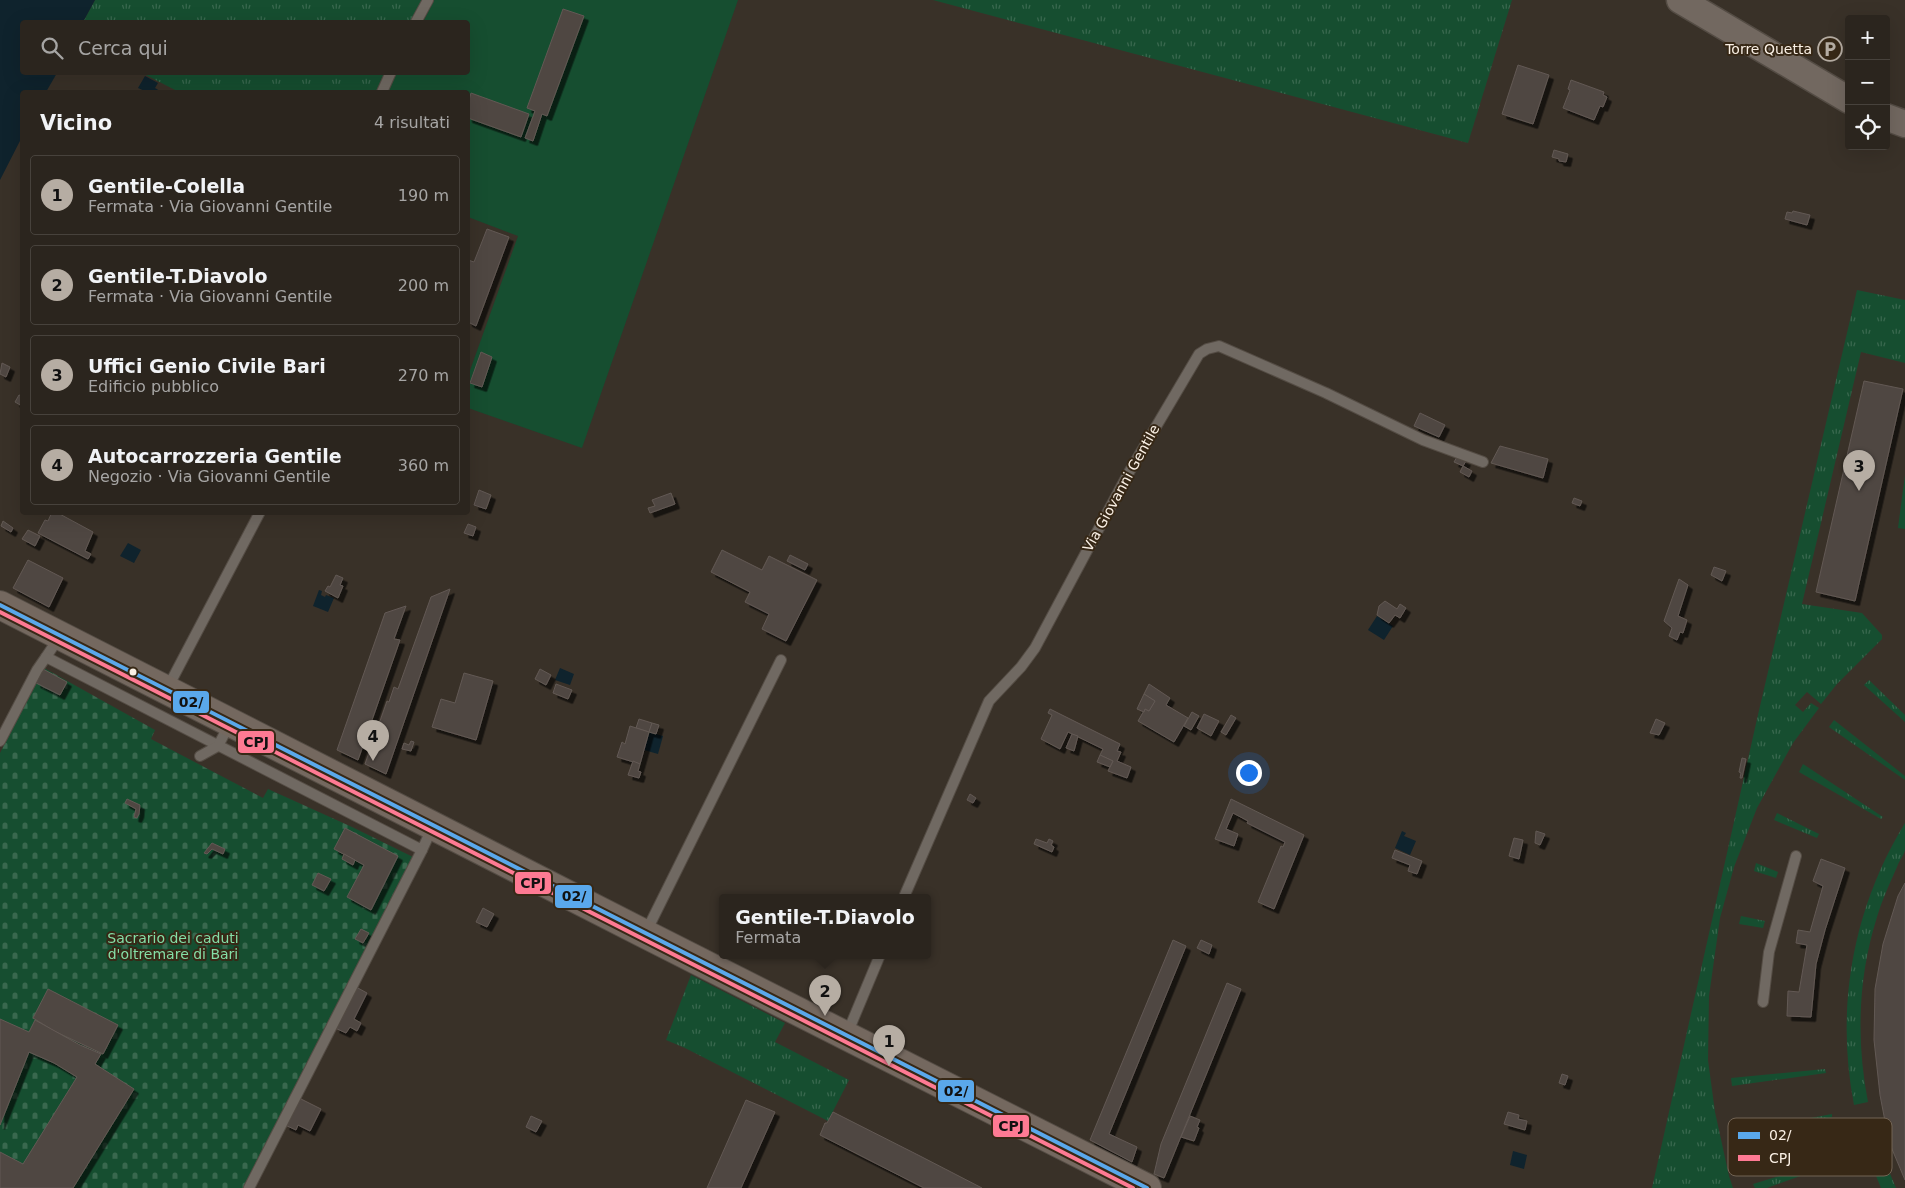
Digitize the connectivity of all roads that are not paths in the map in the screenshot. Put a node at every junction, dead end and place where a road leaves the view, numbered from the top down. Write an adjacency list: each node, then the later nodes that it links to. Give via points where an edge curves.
1 (428, 0): 3 (lane)
2 (1680, 0): 6 (main road)
3 (417, 20)
4 (390, 75): 5 (lane)
5 (383, 90)
6 (1845, 98)
7 (1890, 118): 8 (main road)
8 (1905, 124)
9 (1483, 462): 23 (lane, Via Giovanni Gentile, via 1423,440 1220,346 1199,354 1128,474 1035,648 989,702)
10 (258, 515): 15 (lane)
11 (0, 604): 12 (main road)
12 (53, 646): 14 (main road); 17 (lane)
13 (781, 660): 24 (lane)
14 (131, 686): 15 (main road); 16 (lane)
15 (167, 690): 16 (main road)
16 (224, 734): 18 (lane); 19 (main road)
17 (0, 742)
18 (200, 756)
19 (315, 780): 20 (main road); 21 (lane)
20 (434, 826): 21 (lane); 24 (main road)
21 (422, 850): 28 (lane)
22 (1796, 856): 26 (lane, via 1769,952)
23 (905, 894)
24 (645, 934): 27 (main road)
25 (878, 959): 27 (lane)
26 (1762, 1002)
27 (846, 1035): 29 (main road)
28 (249, 1188)
29 (1146, 1188)

